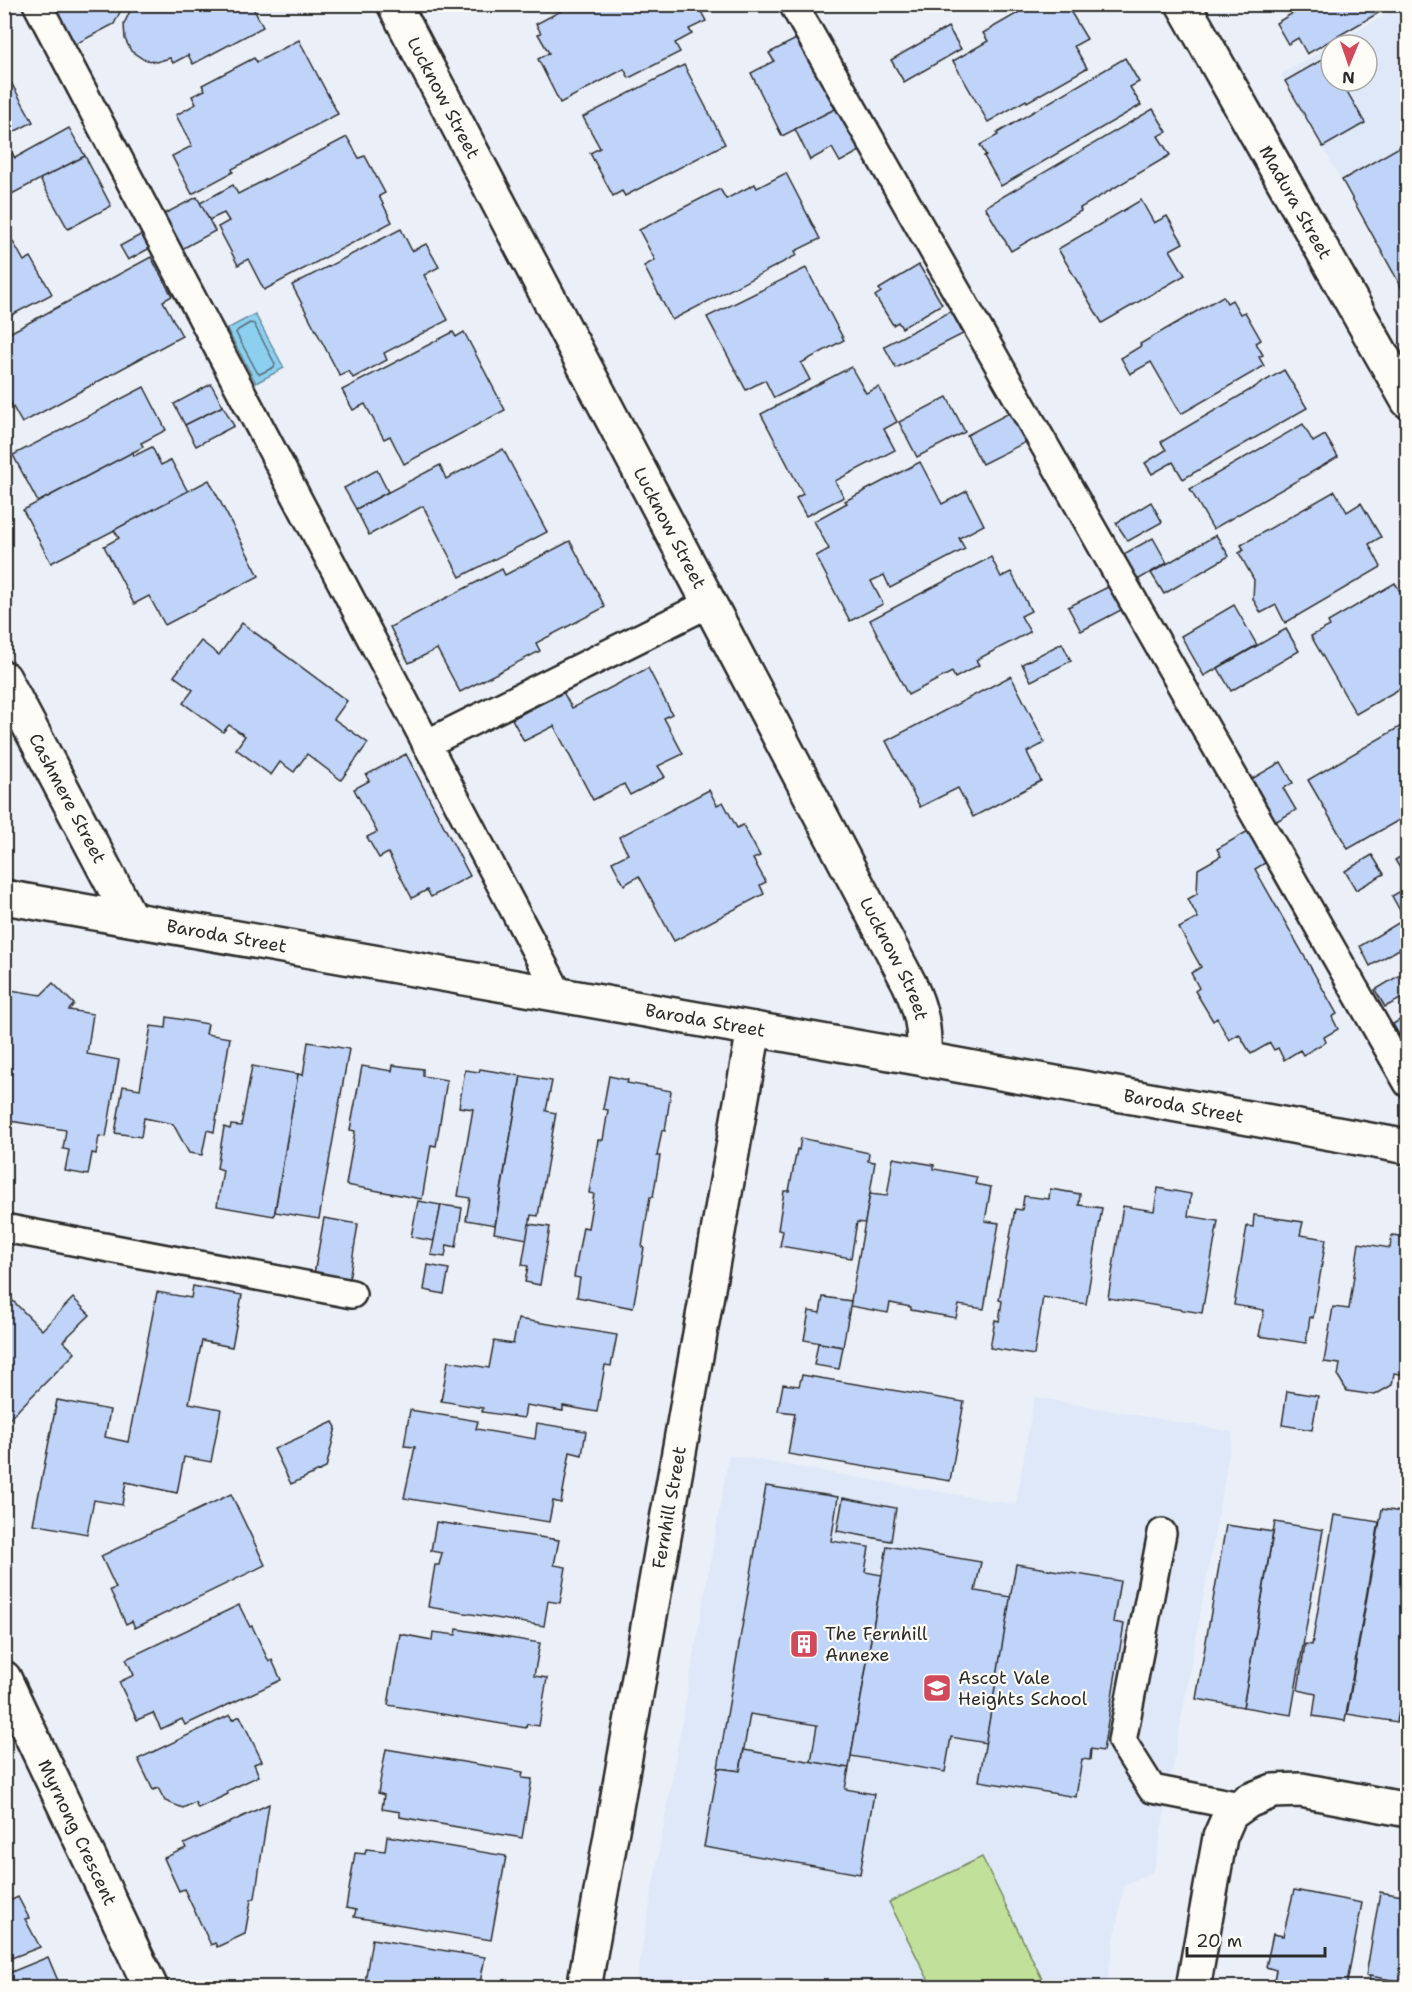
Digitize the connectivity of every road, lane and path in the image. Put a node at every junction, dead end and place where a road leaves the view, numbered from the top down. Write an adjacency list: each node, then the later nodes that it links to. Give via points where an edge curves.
1 (37, 4): 8 (lane)
2 (394, 4): 6 (street, Lucknow Street)
3 (793, 4): 14 (lane)
4 (1183, 4): 5 (street, Madura Street)
5 (1407, 401)
6 (710, 603): 8 (lane); 13 (street, Lucknow Street, via 918,1003 925,1027)
7 (4, 678): 10 (street, Cashmere Street)
8 (426, 744): 11 (lane)
9 (4, 897): 10 (street, Baroda Street)
10 (131, 919): 11 (street, Baroda Street)
11 (559, 995): 12 (street, Baroda Street)
12 (754, 1029): 13 (street, Baroda Street); 23 (street, Fernhill Street)
13 (924, 1059): 15 (street, Baroda Street)
14 (1407, 1083)
15 (1407, 1147)
16 (4, 1228): 17 (lane)
17 (352, 1294)
18 (1162, 1533): 20 (lane, via 1122,1741 1152,1789)
19 (4, 1678): 22 (street, Myrnong Crescent)
20 (1244, 1803): 21 (street, via 1273,1791 1301,1790); 24 (street, via 1230,1814 1220,1837)
21 (1407, 1810)
22 (151, 1988)
23 (584, 1988)
24 (1193, 1988)

